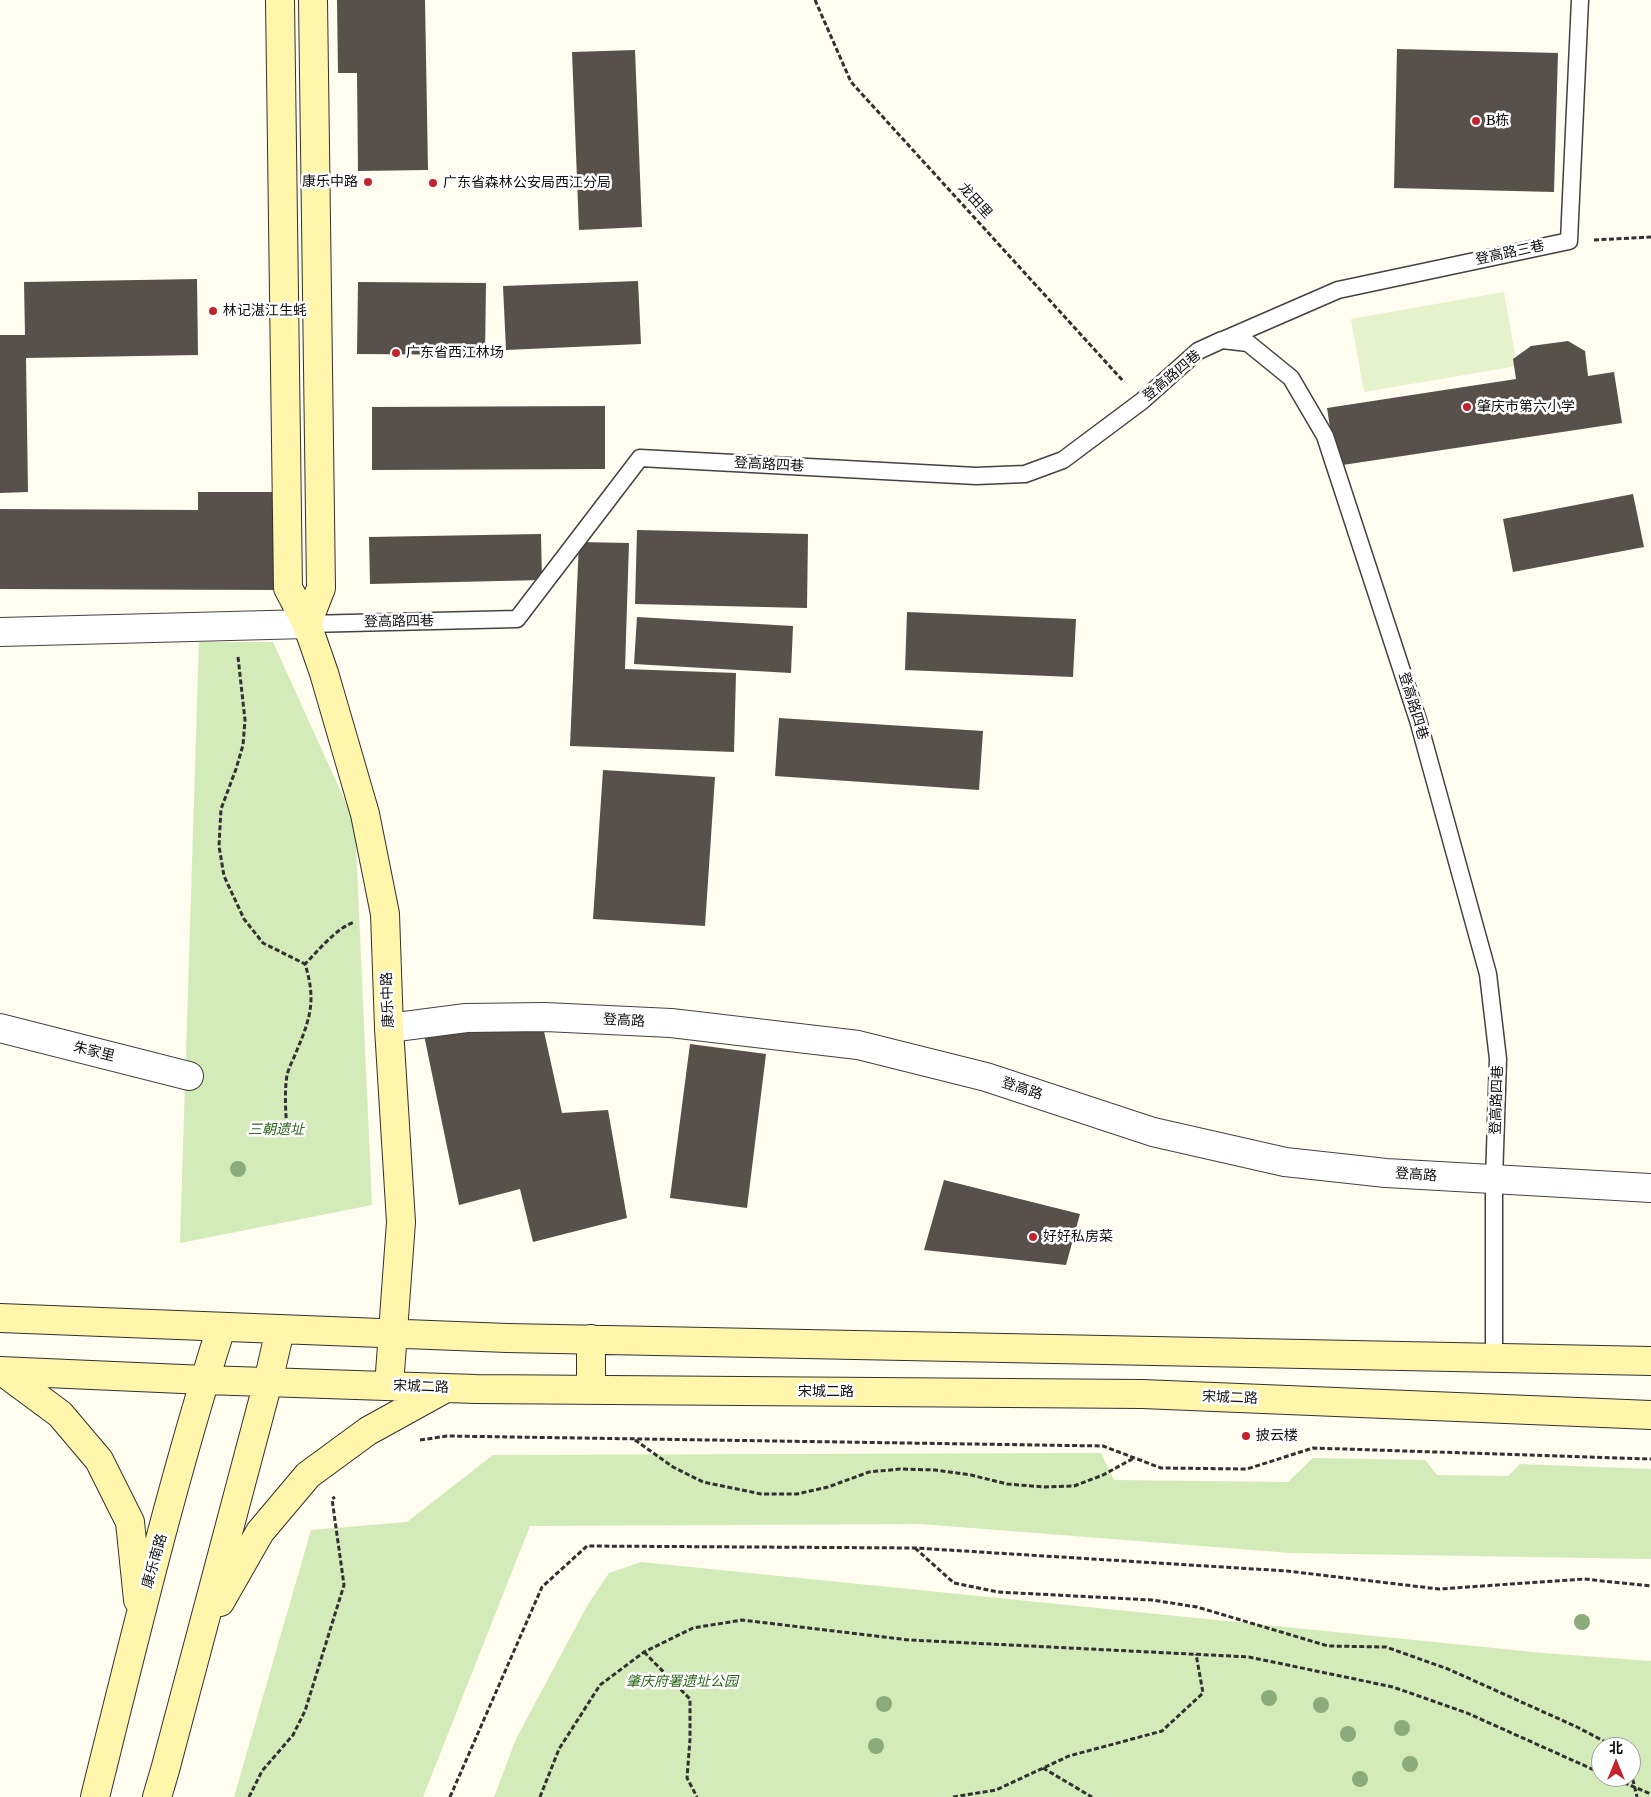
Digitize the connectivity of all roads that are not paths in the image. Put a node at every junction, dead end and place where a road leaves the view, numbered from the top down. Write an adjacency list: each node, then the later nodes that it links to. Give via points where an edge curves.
1 (280, 0): 5 (main road, 康乐中路, via 288,588)
2 (312, 0): 5 (main road, via 321,588)
3 (1580, 0): 4 (lane, 登高路三巷, via 1569,241 1338,290)
4 (1222, 340): 5 (lane, 登高路四巷, via 1198,351 1142,401 1063,460 1025,474 976,476 640,458 517,619); 10 (lane, 登高路四巷, via 1248,343 1291,378 1325,436 1418,720 1488,974 1498,1058)
5 (306, 624): 6 (street); 8 (main road, 康乐中路, via 324,673 365,814 385,914)
6 (0, 632)
7 (0, 1028): 9 (street, 朱家里)
8 (389, 1028): 10 (street, 登高路, via 466,1018 545,1017 671,1023 858,1045 986,1077 1153,1132 1285,1162); 15 (main road, 康乐中路, via 401,1222)
9 (189, 1076)
10 (1494, 1180): 11 (street, 登高路); 17 (lane, 登高路四巷)
11 (1651, 1188)
12 (0, 1318): 13 (main road)
13 (221, 1328): 14 (main road); 20 (main road, 康乐南路)
14 (280, 1330): 15 (main road); 21 (main road)
15 (393, 1334): 16 (main road); 22 (main road, 康乐中路)
16 (591, 1339): 17 (main road); 24 (main road)
17 (1494, 1357): 18 (main road)
18 (1651, 1361)
19 (1, 1371): 20 (main road, 宋城二路); 26 (main road, via 60,1414 99,1460 130,1522)
20 (204, 1380): 21 (main road, 宋城二路); 26 (main road, 康乐南路)
21 (268, 1382): 22 (main road, 宋城二路); 27 (main road)
22 (389, 1386): 23 (main road, 宋城二路)
23 (446, 1388): 24 (main road, 宋城二路); 27 (main road, via 368,1432 308,1475 260,1532)
24 (591, 1390): 25 (main road, 宋城二路, via 1142,1394)
25 (1651, 1415)
26 (140, 1615): 28 (main road, 康乐南路)
27 (202, 1631): 29 (main road)
28 (95, 1797)
29 (157, 1797)

